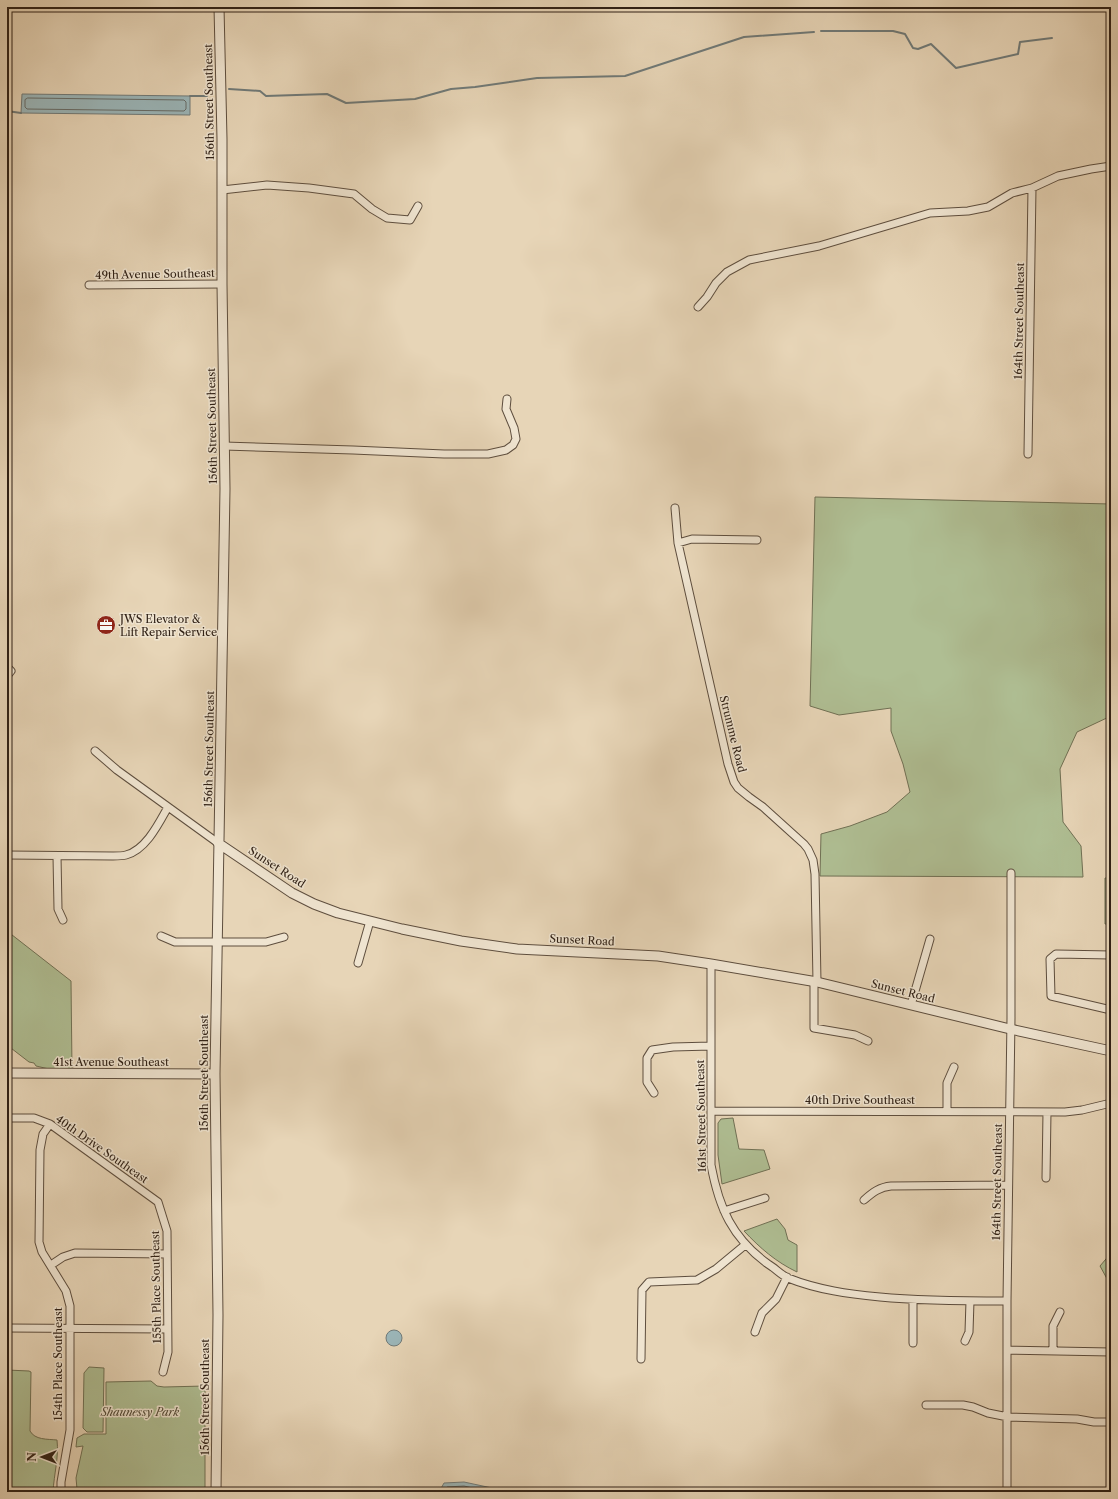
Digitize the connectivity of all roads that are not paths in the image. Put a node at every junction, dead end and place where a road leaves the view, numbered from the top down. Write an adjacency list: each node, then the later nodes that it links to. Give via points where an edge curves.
1 (219, 7): 4 (street, 156th Street Southeast)
2 (1111, 166): 3 (street, via 1058,176)
3 (1032, 188): 8 (street, via 1012,193 988,207 930,213 828,243 749,260 727,272); 11 (street, 164th Street Southeast)
4 (222, 190): 5 (street, via 267,185 354,194 387,218 404,220 410,220); 6 (street, 156th Street Southeast)
5 (418, 206)
6 (222, 284): 7 (street, 49th Avenue Southeast); 10 (street, 156th Street Southeast)
7 (89, 285)
8 (698, 308)
9 (507, 399): 10 (street, via 506,409 516,439 506,450 488,454)
10 (224, 446): 17 (street, 156th Street Southeast, via 223,658)
11 (1028, 454)
12 (675, 508): 14 (street, Strumme Road)
13 (757, 540): 14 (street, via 692,539)
14 (678, 543): 30 (street, Strumme Road, via 724,749 734,782 804,844 812,860 816,896)
15 (95, 751): 16 (street, Sunset Road)
16 (168, 807): 17 (street, Sunset Road); 19 (street, via 155,830 142,845 127,855)
17 (218, 843): 22 (street, Sunset Road, via 297,896 338,913); 26 (street, 156th Street Southeast)
18 (7, 855): 19 (street)
19 (57, 856): 21 (street, via 58,909)
20 (1011, 873): 33 (street, 164th Street Southeast)
21 (64, 920)
22 (370, 921): 28 (street); 29 (street, Sunset Road, via 460,941 517,949 658,956)
23 (161, 936): 26 (street, via 175,942)
24 (284, 937): 26 (street, via 266,942)
25 (930, 939): 31 (street)
26 (218, 942): 39 (street, 156th Street Southeast)
27 (1111, 955): 32 (street, via 1056,954 1050,959 1050,996)
28 (358, 963)
29 (711, 964): 30 (street, Sunset Road); 35 (street, 161st Street Southeast)
30 (815, 982): 31 (street, Sunset Road); 34 (street, Strumme Road, via 814,1028 855,1034)
31 (911, 1005): 33 (street, Sunset Road)
32 (1111, 1010)
33 (1010, 1030): 36 (street, Sunset Road); 44 (street, 164th Street Southeast)
34 (868, 1041)
35 (711, 1046): 40 (street, via 652,1050 647,1058 647,1082); 42 (street, 161st Street Southeast)
36 (1111, 1051)
37 (954, 1066): 43 (street, via 948,1083)
38 (7, 1072): 39 (street, 41st Avenue Southeast)
39 (215, 1074): 77 (street, 156th Street Southeast, via 218,1308)
40 (654, 1093)
41 (1111, 1103): 45 (street, via 1082,1110)
42 (711, 1111): 43 (street, 40th Drive Southeast); 53 (street, 161st Street Southeast, via 711,1165 715,1188)
43 (947, 1111): 44 (street, 40th Drive Southeast)
44 (1009, 1111): 45 (street); 49 (street, 164th Street Southeast)
45 (1047, 1112): 48 (street)
46 (7, 1118): 47 (street, 40th Drive Southeast, via 34,1118)
47 (50, 1124): 52 (street, 40th Drive Southeast); 56 (street, 154th Place Southeast, via 43,1134 40,1150 39,1219 42,1252)
48 (1046, 1178)
49 (1008, 1185): 51 (street, via 891,1186 883,1187); 60 (street, 164th Street Southeast)
50 (764, 1198): 53 (street)
51 (864, 1200)
52 (158, 1202): 55 (street, 155th Place Southeast, via 167,1231)
53 (724, 1211): 54 (street, 161st Street Southeast)
54 (745, 1244): 57 (street, 161st Street Southeast); 71 (street, via 716,1269 697,1280 649,1282 642,1290)
55 (167, 1254): 56 (street, via 75,1253); 64 (street, 155th Place Southeast)
56 (51, 1265): 63 (street, 154th Place Southeast, via 66,1291)
57 (787, 1278): 58 (street, 161st Street Southeast, via 841,1294); 65 (street, via 776,1299 762,1313)
58 (913, 1300): 59 (street, 161st Street Southeast); 67 (street)
59 (970, 1301): 60 (street, 161st Street Southeast); 66 (street, via 969,1332)
60 (1007, 1302): 68 (street, 164th Street Southeast)
61 (1060, 1312): 69 (street, via 1053,1326)
62 (7, 1328): 63 (street)
63 (71, 1328): 64 (street); 76 (street, 154th Place Southeast, via 70,1430)
64 (167, 1330): 72 (street, 155th Place Southeast, via 168,1352)
65 (755, 1332)
66 (965, 1341)
67 (913, 1343)
68 (1008, 1350): 69 (street); 74 (street, 164th Street Southeast)
69 (1053, 1350): 70 (street)
70 (1111, 1352)
71 (641, 1359)
72 (163, 1372)
73 (926, 1405): 74 (street, via 963,1405)
74 (1008, 1418): 75 (street); 78 (street, 164th Street Southeast)
75 (1111, 1422)
76 (61, 1492)
77 (216, 1492)
78 (1007, 1492)

